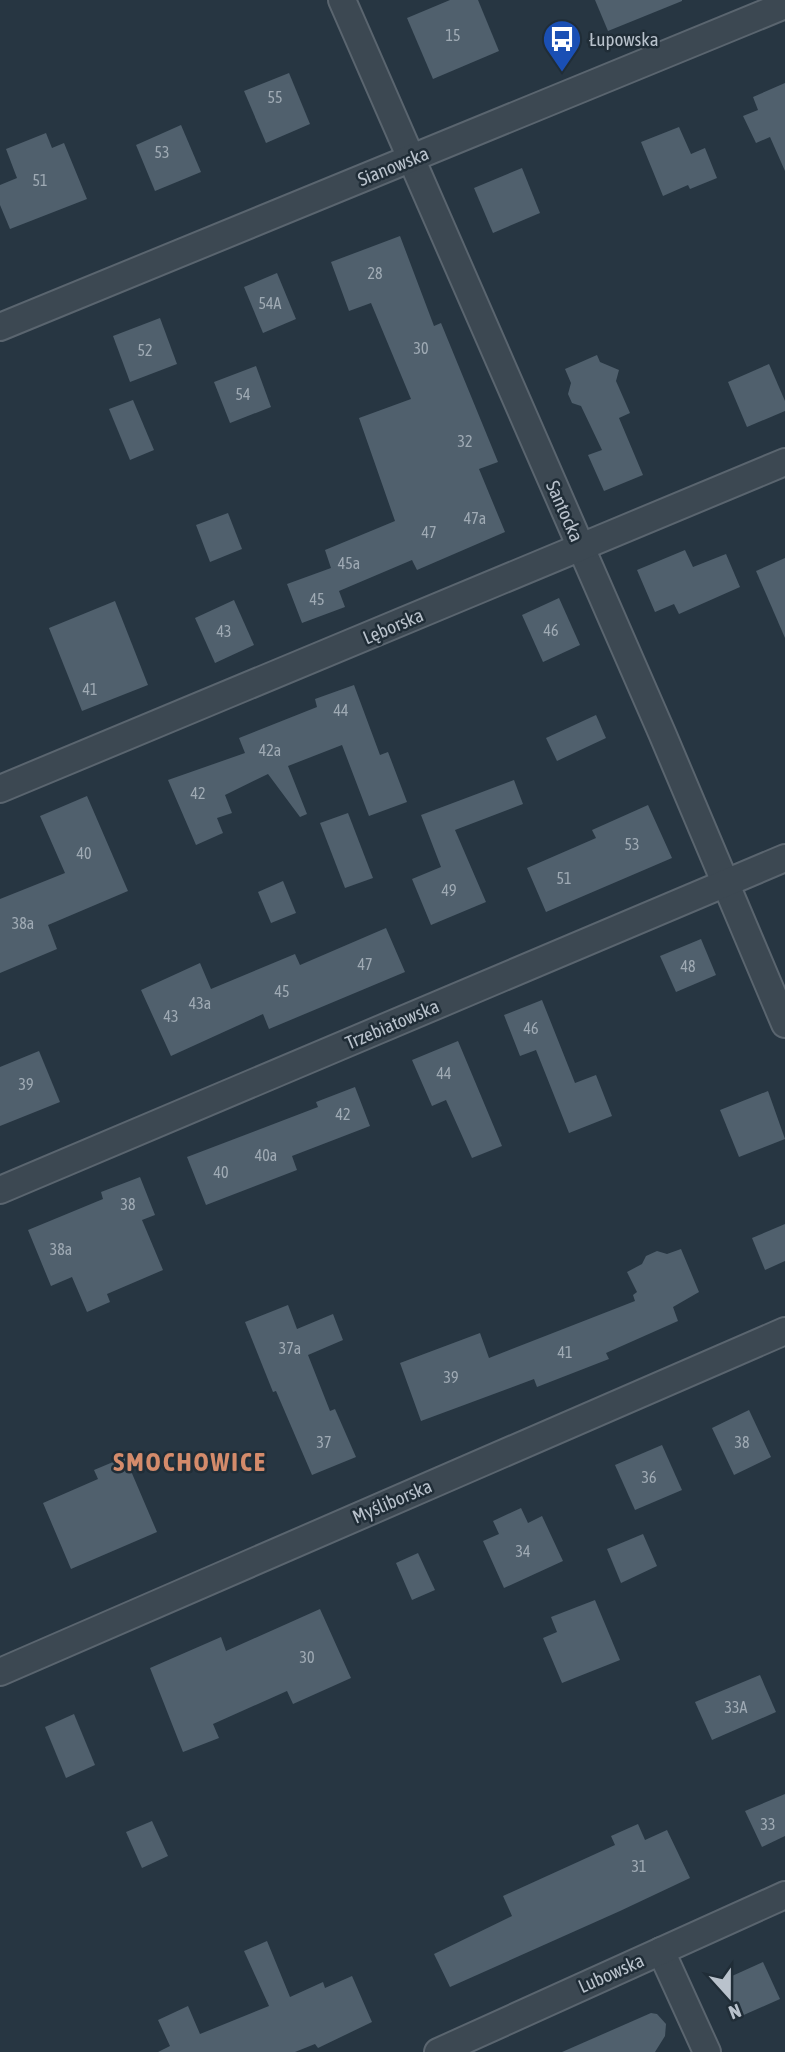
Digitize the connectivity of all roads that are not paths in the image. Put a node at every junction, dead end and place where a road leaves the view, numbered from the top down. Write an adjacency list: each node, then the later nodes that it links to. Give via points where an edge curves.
1 (342, 0): 3 (street, Santocka)
2 (785, 5): 3 (street, Sianowska)
3 (411, 159): 4 (street, Sianowska); 6 (street, Santocka)
4 (0, 327)
5 (785, 462): 6 (street, Lęborska)
6 (580, 547): 7 (street, Lęborska); 9 (street, Santocka)
7 (0, 789)
8 (785, 858): 9 (street, Trzebiatowska)
9 (726, 883): 10 (street, Santocka); 11 (street, Trzebiatowska)
10 (785, 1024)
11 (0, 1190)
12 (785, 1331): 13 (street, Myśliborska)
13 (0, 1672)
14 (785, 1895): 15 (street, Lubowska)
15 (661, 1951): 16 (street, Lubowska); 17 (street)
16 (438, 2052)
17 (706, 2052)

